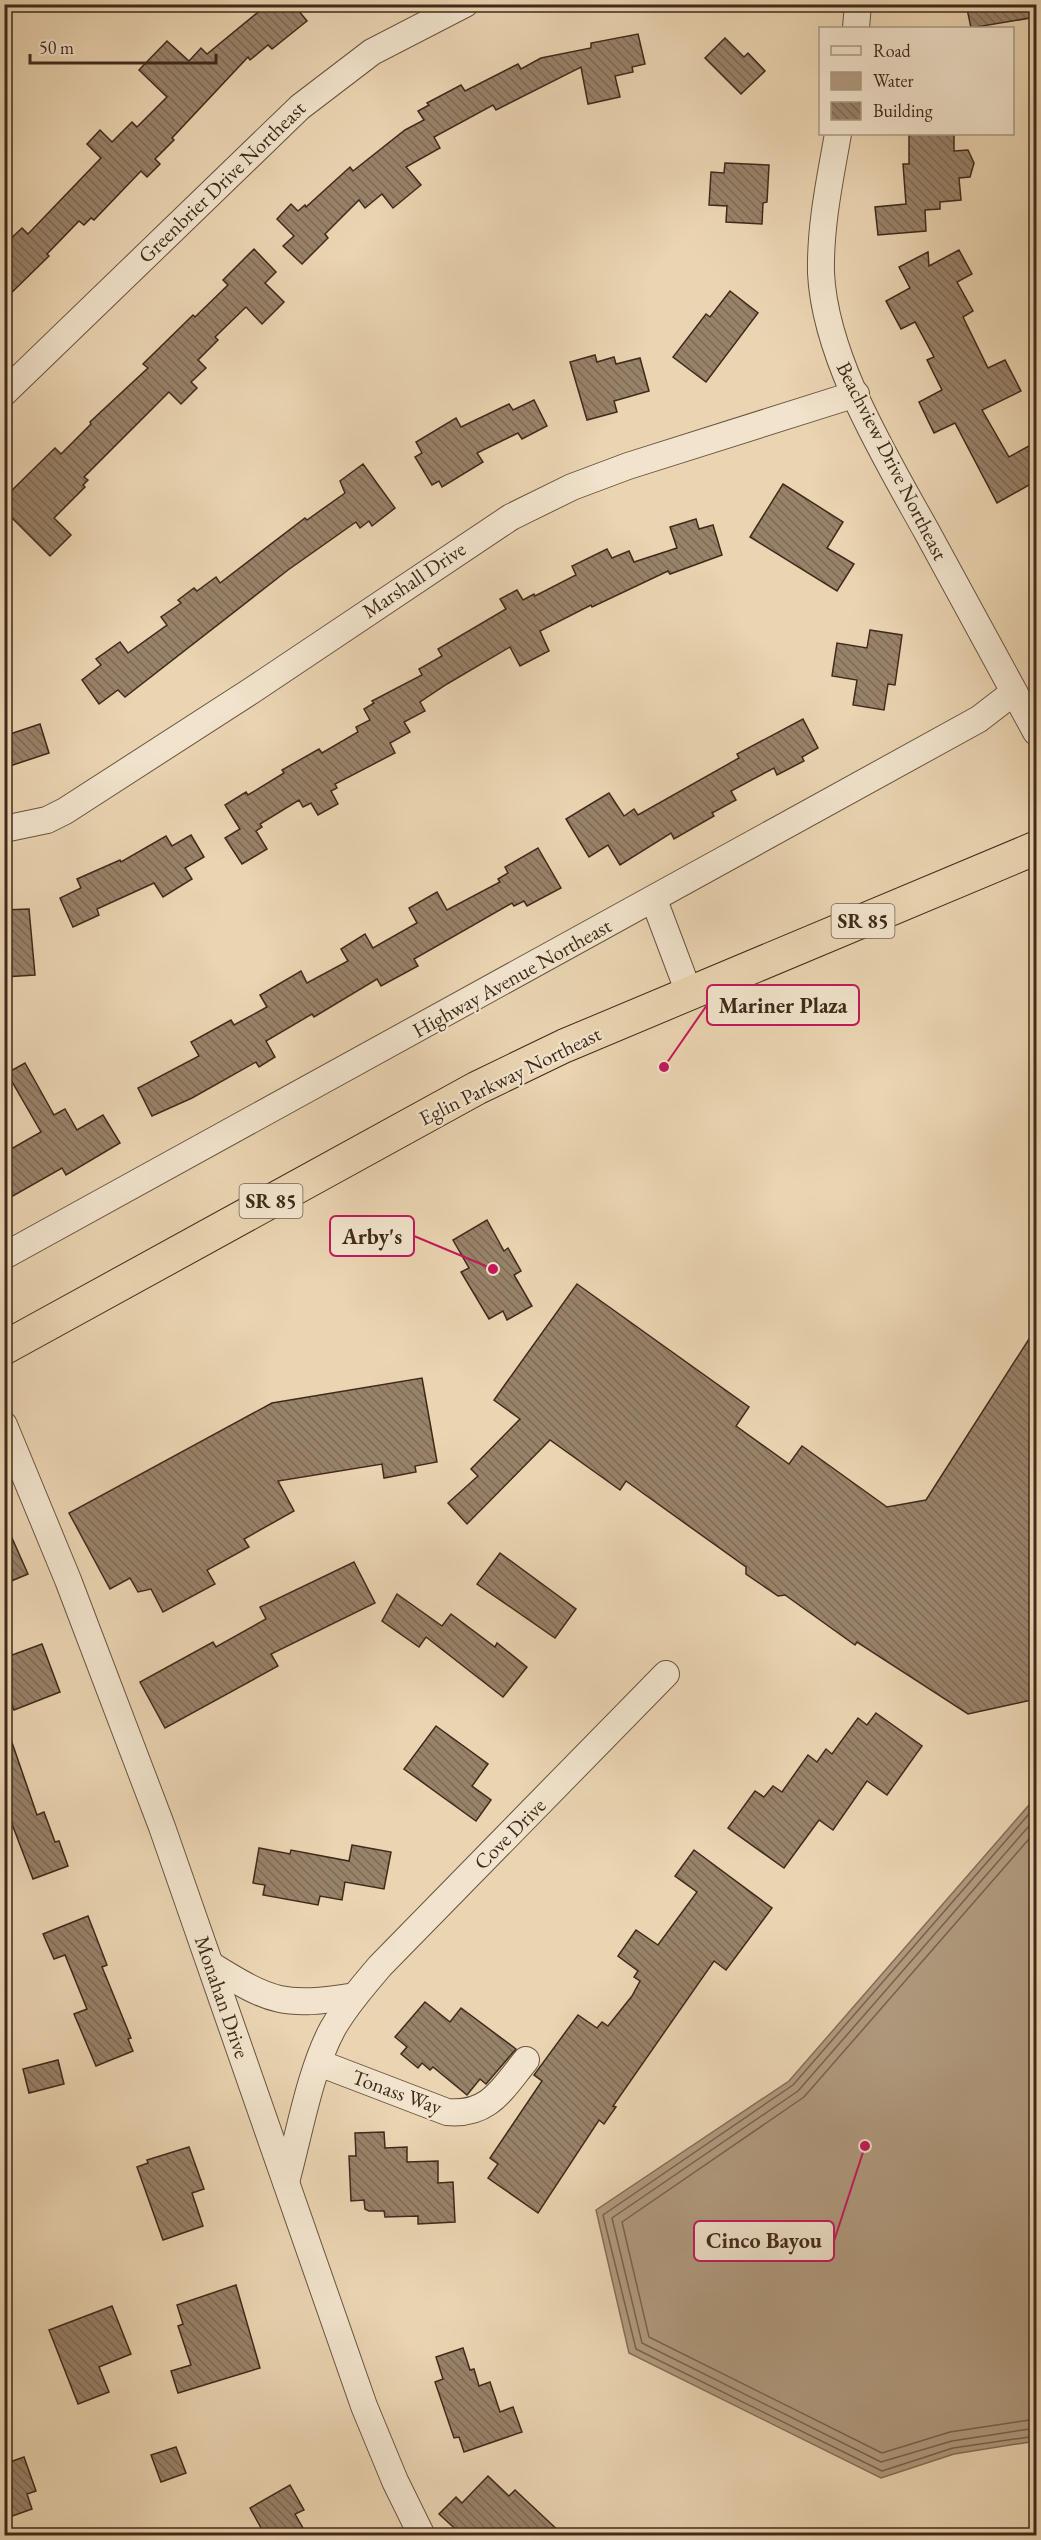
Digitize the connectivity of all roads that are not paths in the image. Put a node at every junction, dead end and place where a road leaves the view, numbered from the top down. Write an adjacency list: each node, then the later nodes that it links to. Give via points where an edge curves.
1 (465, 4): 5 (street, Greenbrier Drive Northeast, via 372,52 300,107)
2 (858, 4): 3 (street)
3 (856, 27)
4 (838, 135): 6 (street, Beachview Drive Northeast, via 823,229 821,274 838,355)
5 (4, 393)
6 (856, 394): 7 (street, Beachview Drive Northeast, via 890,466); 9 (street, Marshall Drive, via 628,466 572,487 511,517 65,811 47,820)
7 (1014, 692): 8 (street, Beachview Drive Northeast); 11 (street, Highway Avenue Northeast, via 980,719)
8 (1036, 732)
9 (4, 829)
10 (1036, 848): 12 (highway, Eglin Parkway Northeast / SR 85)
11 (654, 900): 12 (street); 13 (street, Highway Avenue Northeast)
12 (689, 993): 14 (highway, Eglin Parkway Northeast / SR 85, via 477,1088)
13 (4, 1256)
14 (4, 1348)
15 (4, 1425): 17 (street, Monahan Drive, via 99,1662)
16 (666, 1674): 18 (street, Cove Drive)
17 (211, 1965): 18 (street, via 254,1992 281,2001 309,2003); 21 (street, Monahan Drive)
18 (355, 1996): 20 (street, Cove Drive, via 333,2029)
19 (526, 2060): 20 (street, Tonass Way, via 492,2102 460,2113 447,2112)
20 (319, 2063): 21 (street, Cove Drive)
21 (286, 2182): 22 (street, Monahan Drive, via 364,2406)
22 (422, 2535)

